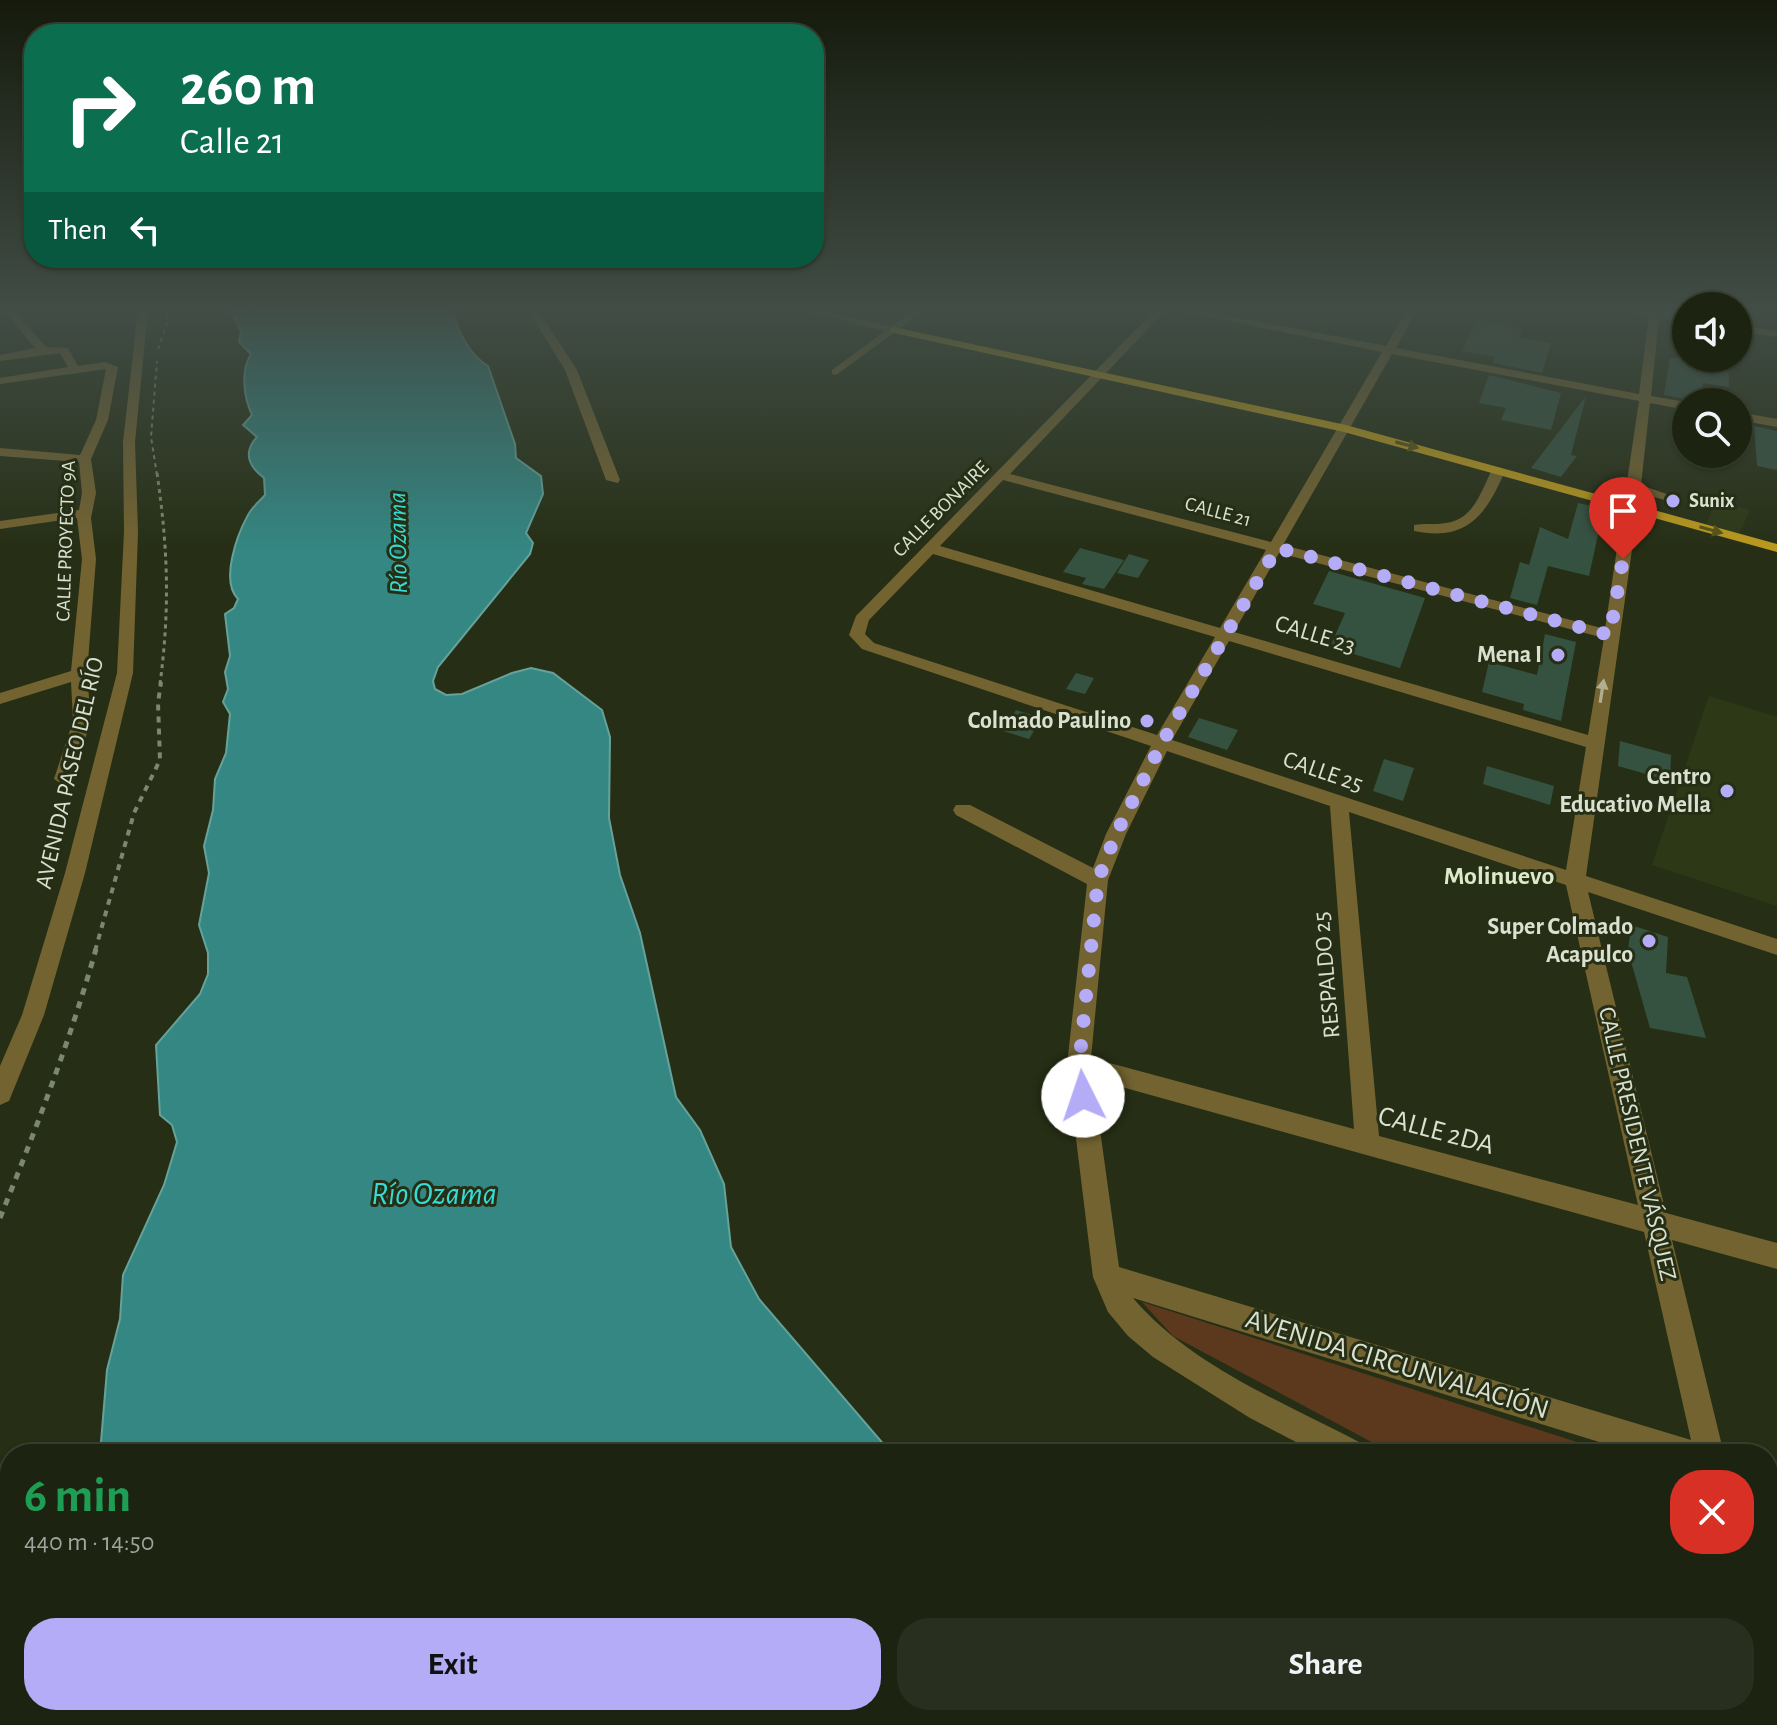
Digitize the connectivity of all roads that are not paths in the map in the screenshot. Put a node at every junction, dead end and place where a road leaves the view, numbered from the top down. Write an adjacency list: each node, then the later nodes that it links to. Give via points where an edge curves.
1 (106, 390): 15 (street, CALLE PROYECTO 9A, via 102,420)
2 (134, 390): 42 (street, AVENIDA PASEO DEL RÍO, via 125,673 33,1015)
3 (579, 390): 18 (street)
4 (1083, 390): 17 (street, CALLE BONAIRE)
5 (1169, 390): 13 (main road)
6 (1367, 390): 13 (street)
7 (1601, 390): 9 (street)
8 (1646, 390): 9 (street, CALLE PRESIDENTE VÁSQUEZ)
9 (1645, 399): 10 (street); 19 (street, CALLE PRESIDENTE VÁSQUEZ)
10 (1672, 404)
11 (1752, 419): 12 (street)
12 (1777, 423)
13 (1346, 429): 16 (main road, one-way to 16); 26 (street)
14 (0, 452): 15 (street)
15 (85, 459): 21 (street, CALLE PROYECTO 9A)
16 (1498, 471): 20 (main road); 24 (street, via 1470,521)
17 (1002, 476): 25 (street, CALLE BONAIRE); 26 (street, CALLE 21)
18 (613, 480)
19 (1634, 487): 20 (street, CALLE PRESIDENTE VÁSQUEZ); 22 (street, via 1673,501)
20 (1632, 508): 22 (main road); 30 (street, CALLE PRESIDENTE VÁSQUEZ)
21 (85, 513): 23 (street); 31 (street, CALLE PROYECTO 9A, via 89,559)
22 (1678, 521): 27 (main road, one-way to 27)
23 (0, 525)
24 (1419, 528)
25 (930, 548): 28 (street, CALLE 23); 29 (street, CALLE BONAIRE, via 862,619)
26 (1277, 548): 28 (street); 30 (street, CALLE 21)
27 (1777, 548)
28 (1225, 633): 33 (street); 34 (street, CALLE 23)
29 (857, 635): 33 (street, CALLE 25, via 868,646)
30 (1610, 635): 34 (street, CALLE PRESIDENTE VÁSQUEZ, one-way to 30)
31 (79, 674): 32 (street); 35 (street, CALLE PROYECTO 9A, via 82,721)
32 (0, 699)
33 (1163, 741): 36 (street, CALLE 25); 39 (street)
34 (1594, 743): 38 (street, CALLE PRESIDENTE VÁSQUEZ)
35 (63, 779)
36 (1339, 803): 38 (street, CALLE 25); 43 (street, RESPALDO 25)
37 (963, 810): 39 (street)
38 (1575, 879): 40 (street, CALLE 25); 44 (street, CALLE PRESIDENTE VÁSQUEZ)
39 (1098, 880): 41 (street)
40 (1777, 947)
41 (1079, 1065): 43 (street, CALLE 2DA); 46 (street)
42 (0, 1094)
43 (1367, 1143): 44 (street, CALLE 2DA)
44 (1655, 1222): 45 (street, CALLE 2DA); 49 (street, CALLE PRESIDENTE VÁSQUEZ)
45 (1777, 1256)
46 (1107, 1277): 47 (street, via 1121,1306 1159,1345); 48 (street, AVENIDA CIRCUNVALACIÓN)
47 (1332, 1444)
48 (1654, 1444)
49 (1707, 1444)

